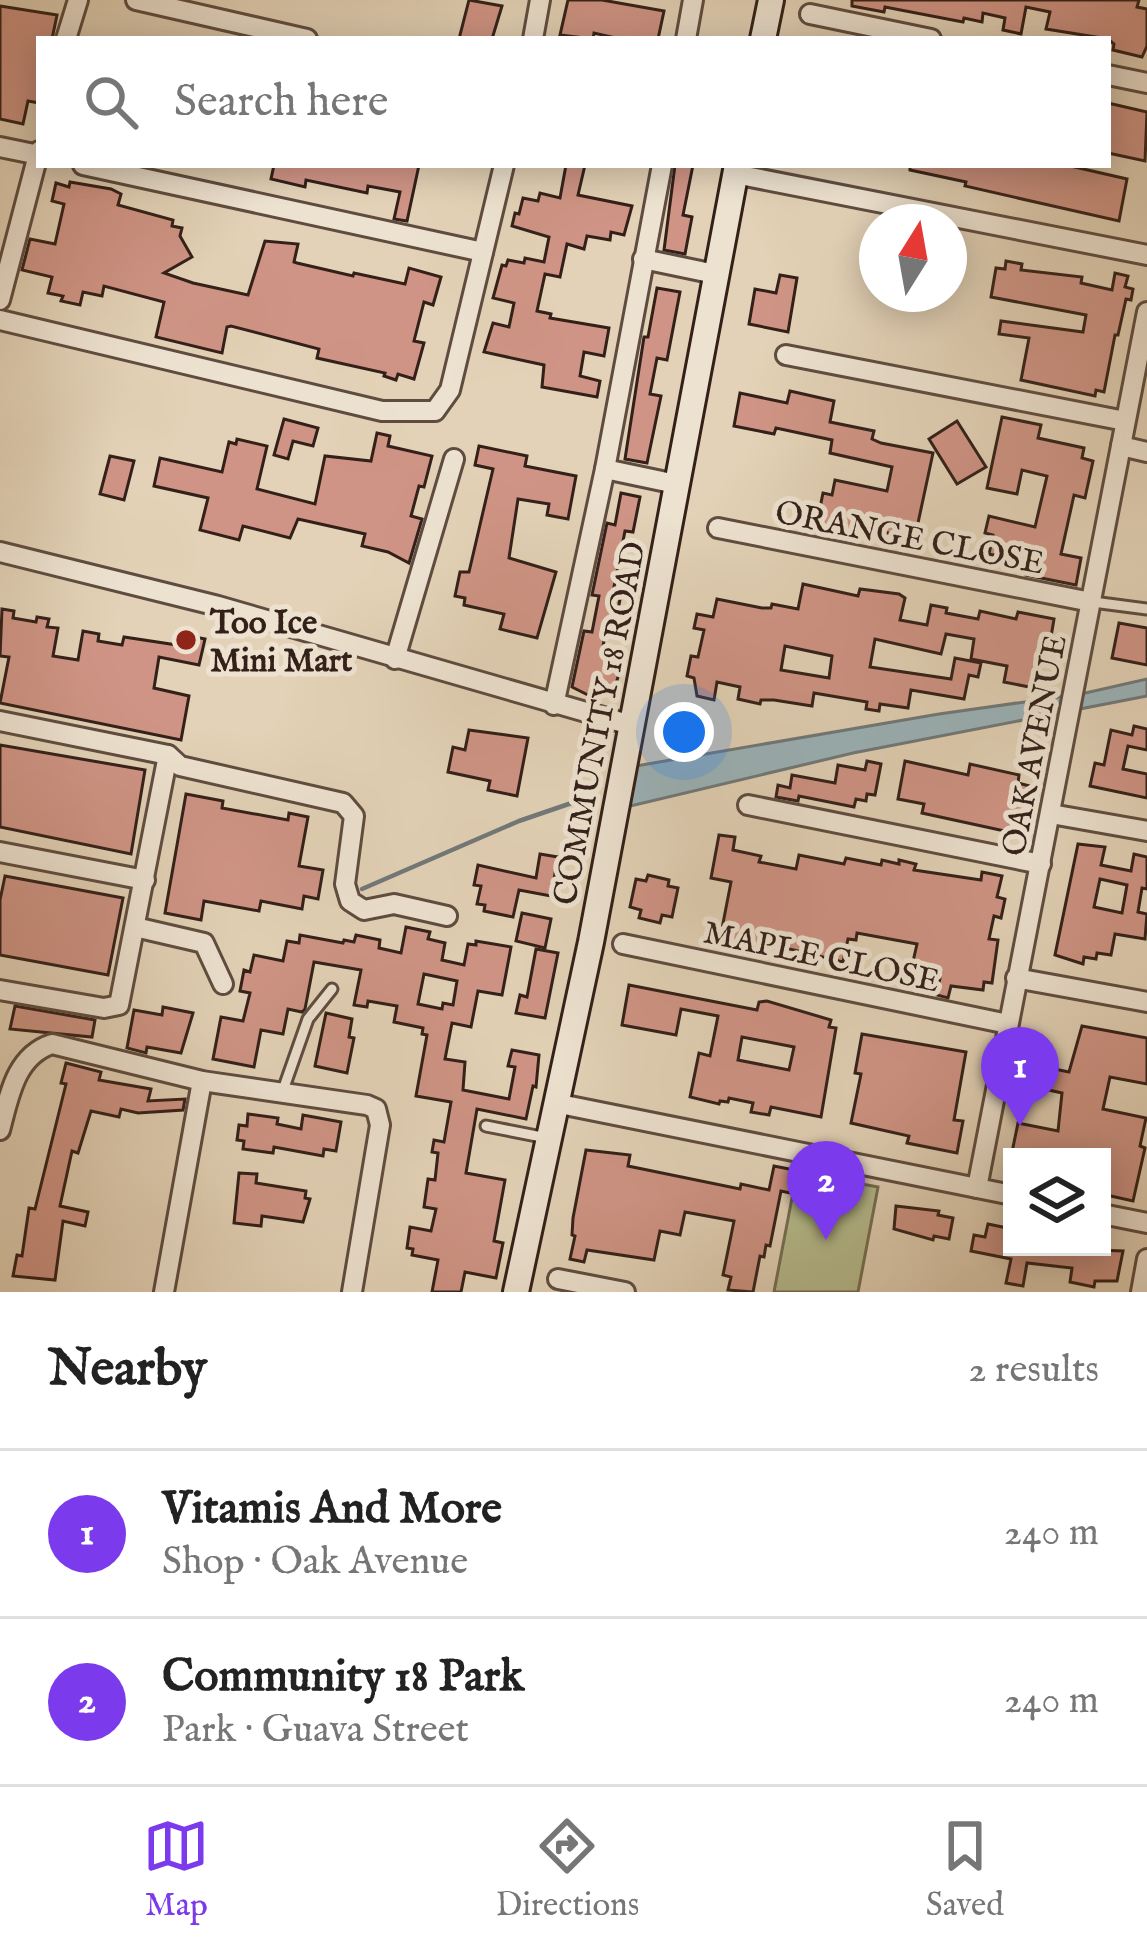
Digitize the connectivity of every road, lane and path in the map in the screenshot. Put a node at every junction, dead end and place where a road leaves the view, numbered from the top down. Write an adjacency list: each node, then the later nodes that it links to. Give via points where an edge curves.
1 (78, 0): 7 (street)
2 (136, 0): 8 (street)
3 (540, 0): 9 (street)
4 (693, 0): 10 (street)
5 (771, 0): 11 (main road)
6 (810, 14): 12 (street)
7 (67, 36)
8 (294, 36)
9 (533, 36)
10 (687, 36)
11 (764, 36)
12 (916, 36)
13 (1111, 76): 14 (street)
14 (1147, 83)
15 (0, 147): 16 (street)
16 (36, 153)
17 (36, 165): 26 (street)
18 (97, 168): 22 (street)
19 (503, 168): 22 (street)
20 (661, 168): 24 (street)
21 (736, 170): 23 (street); 25 (main road, COMMUNITY 18 ROAD)
22 (483, 252): 28 (street, via 450,390 425,413 382,411)
23 (1147, 255)
24 (643, 259): 25 (street); 34 (street)
25 (716, 274): 35 (main road, COMMUNITY 18 ROAD)
26 (0, 299)
27 (1147, 313): 30 (street, OAK AVENUE)
28 (0, 320)
29 (786, 355): 30 (street)
30 (1125, 421): 31 (street, OAK AVENUE)
31 (1121, 446): 32 (street); 38 (street, OAK AVENUE)
32 (1147, 452)
33 (454, 460): 40 (street)
34 (605, 469): 35 (street); 41 (street)
35 (676, 484): 43 (main road, COMMUNITY 18 ROAD)
36 (718, 528): 38 (street, ORANGE CLOSE)
37 (0, 552): 40 (street)
38 (1091, 602): 39 (lane); 46 (street, OAK AVENUE)
39 (1147, 609)
40 (395, 659): 41 (street)
41 (554, 705): 43 (street)
42 (0, 721): 44 (street)
43 (632, 725): 62 (main road, COMMUNITY 18 ROAD)
44 (168, 755): 50 (street); 51 (street, via 180,766 343,802 354,816 350,901 364,910 394,904)
45 (748, 805): 49 (street)
46 (1051, 814): 47 (street); 49 (street, OAK AVENUE)
47 (1147, 832)
48 (0, 852): 50 (street)
49 (1041, 864): 54 (street, OAK AVENUE)
50 (145, 880): 52 (street)
51 (447, 916)
52 (135, 927): 55 (street, via 204,943); 56 (street, via 123,1000 114,1009)
53 (623, 944): 59 (street, MAPLE CLOSE)
54 (1016, 978): 58 (street); 59 (street, OAK AVENUE)
55 (223, 984)
56 (0, 989)
57 (332, 989): 61 (lane, via 308,1019)
58 (1147, 1002)
59 (1008, 1024): 66 (street, OAK AVENUE)
60 (202, 1081): 61 (street); 64 (street, via 52,1044 20,1070); 72 (street)
61 (282, 1094): 73 (street, via 368,1105 379,1116)
62 (555, 1102): 65 (main road, COMMUNITY 18 ROAD); 66 (street)
63 (486, 1126): 65 (lane)
64 (0, 1130)
65 (547, 1138): 74 (main road, COMMUNITY 18 ROAD)
66 (976, 1188): 67 (street)
67 (1003, 1194)
68 (1111, 1216): 69 (street)
69 (1147, 1223)
70 (1147, 1259): 76 (street)
71 (558, 1279): 75 (street)
72 (164, 1292)
73 (352, 1292)
74 (516, 1292)
75 (625, 1292)
76 (1141, 1292)

